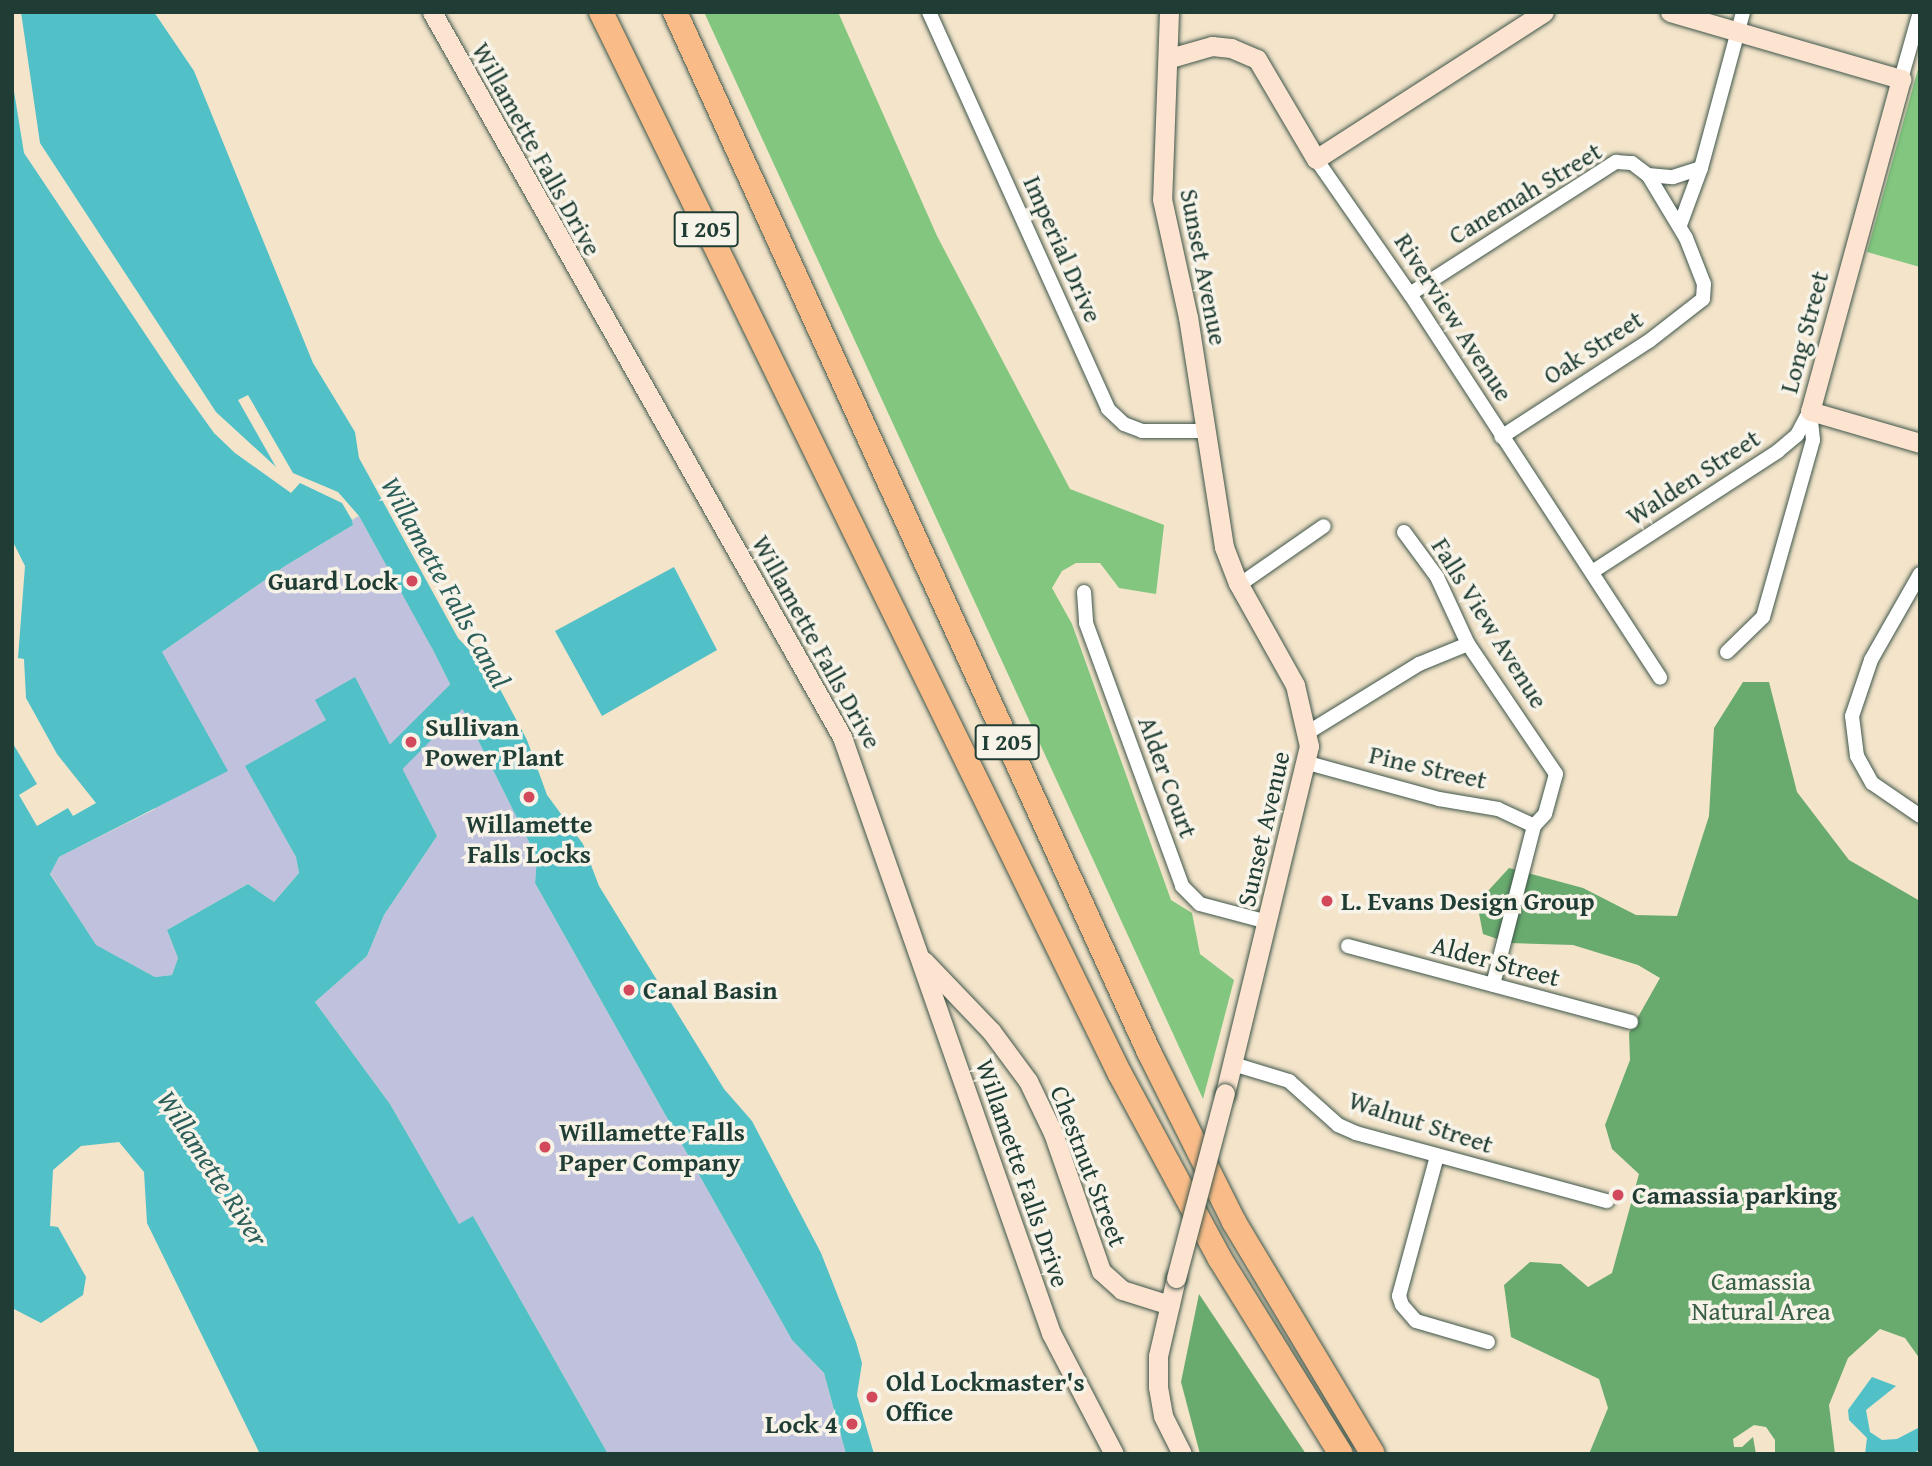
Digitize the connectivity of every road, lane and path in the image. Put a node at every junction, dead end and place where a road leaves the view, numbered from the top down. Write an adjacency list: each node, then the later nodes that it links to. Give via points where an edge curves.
1 (432, 12): 38 (street, Willamette Falls Drive, via 544,217 828,709 860,780)
2 (591, 12): 13 (highway)
3 (601, 12): 13 (highway, I 205)
4 (675, 12): 49 (highway, I 205, via 1149,1052 1234,1222)
5 (929, 12): 20 (street, Imperial Drive, via 1108,409 1124,424 1142,431)
6 (1169, 12): 11 (street, Sunset Avenue)
7 (1544, 12): 14 (street)
8 (1670, 12): 10 (street)
9 (1920, 12): 12 (street, Long Street)
10 (1740, 21): 12 (street); 15 (street)
11 (1170, 58): 14 (street, Riverview Avenue, via 1212,46 1256,59); 20 (street, Sunset Avenue, via 1160,183 1188,317)
12 (1901, 79): 19 (street, Long Street)
13 (667, 149): 48 (highway, I 205, via 1120,1074 1220,1258)
14 (1316, 159): 18 (street, Riverview Avenue)
15 (1701, 168): 16 (street, via 1673,177); 17 (street)
16 (1648, 175): 17 (street); 18 (street, Canemah Street, via 1632,163 1616,162)
17 (1680, 225): 21 (street, Oak Street, via 1705,292 1701,303)
18 (1410, 293): 21 (street, Riverview Avenue)
19 (1810, 411): 22 (street); 25 (street, Walden Street, via 1797,435 1778,450); 30 (street, Long Street, via 1813,440 1763,617)
20 (1205, 430): 27 (street, Sunset Avenue, via 1224,547)
21 (1501, 437): 25 (street, Riverview Avenue)
22 (1920, 443)
23 (1324, 526): 27 (street)
24 (1404, 532): 29 (street, Falls View Avenue, via 1437,577)
25 (1592, 572): 31 (street, Riverview Avenue)
26 (1920, 574): 34 (street, via 1871,660 1852,716 1857,756 1872,783)
27 (1239, 585): 32 (street, Sunset Avenue, via 1287,667)
28 (1083, 592): 36 (street, Alder Court, via 1086,623 1182,886 1200,904)
29 (1468, 644): 32 (street, via 1419,664); 35 (street, Falls View Avenue, via 1556,775 1545,814)
30 (1727, 652)
31 (1660, 678)
32 (1307, 733): 33 (street, Sunset Avenue)
33 (1308, 763): 35 (street, Pine Street, via 1439,799 1497,809); 36 (street, Sunset Avenue)
34 (1920, 816)
35 (1534, 827): 39 (street)
36 (1268, 922): 41 (street, Sunset Avenue)
37 (1348, 946): 39 (street, Alder Street)
38 (921, 957): 44 (street, Chestnut Street, via 991,1031 1028,1080 1053,1133 1101,1271 1122,1290); 46 (street, Willamette Falls Drive, via 1051,1334)
39 (1493, 985): 40 (street, Alder Street)
40 (1630, 1022)
41 (1233, 1064): 42 (street, Walnut Street, via 1289,1081 1338,1125); 44 (street, Sunset Avenue, bridge)
42 (1437, 1156): 43 (street, Walnut Street); 45 (street, via 1399,1296 1416,1321)
43 (1607, 1202)
44 (1170, 1305): 47 (street, Sunset Avenue, via 1158,1356 1158,1387 1163,1416)
45 (1488, 1342)
46 (1114, 1454)
47 (1182, 1454)
48 (1341, 1454)
49 (1373, 1454)

